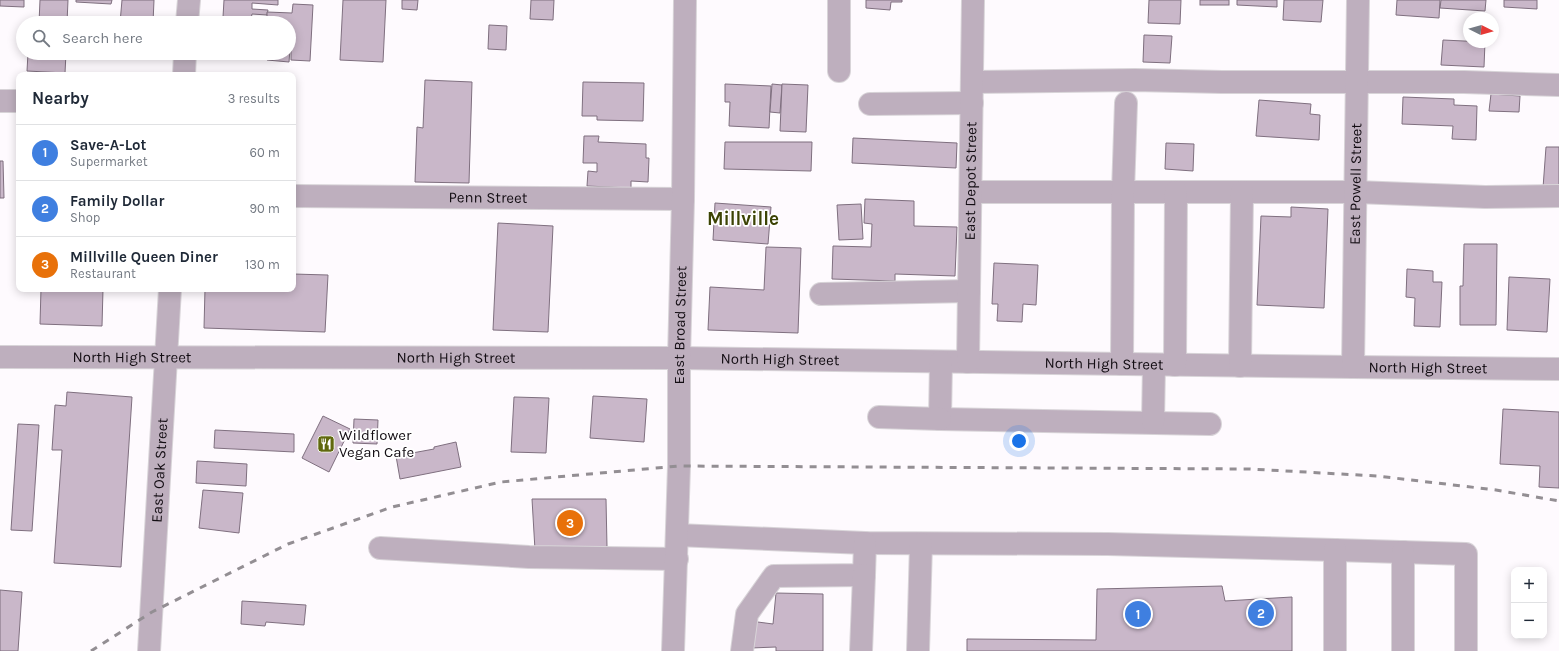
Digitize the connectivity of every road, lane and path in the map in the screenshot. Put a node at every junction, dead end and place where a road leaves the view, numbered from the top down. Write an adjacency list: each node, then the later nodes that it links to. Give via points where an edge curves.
1 (189, 0): 6 (street)
2 (685, 0): 25 (street, East Broad Street)
3 (840, 0): 8 (street)
4 (973, 0): 10 (street, East Depot Street)
5 (1358, 0): 11 (street, East Powell Street)
6 (188, 16)
7 (185, 60): 9 (street)
8 (839, 71)
9 (184, 72)
10 (972, 82): 11 (street); 17 (street, East Depot Street)
11 (1358, 82): 12 (street); 22 (street, East Powell Street)
12 (1559, 85)
13 (0, 101): 14 (street)
14 (16, 102)
15 (1126, 103): 19 (street)
16 (870, 104): 17 (street)
17 (972, 104): 18 (street, East Depot Street)
18 (971, 192): 19 (street); 26 (street, East Depot Street)
19 (1123, 192): 20 (street); 34 (street)
20 (1176, 192): 21 (street); 35 (street)
21 (1242, 192): 22 (street); 36 (street)
22 (1356, 192): 24 (street, via 1485,197); 37 (street, East Powell Street)
23 (296, 196): 25 (street, Penn Street)
24 (1559, 196)
25 (683, 199): 31 (street, East Broad Street)
26 (969, 291): 28 (street); 33 (street, East Depot Street)
27 (170, 292): 30 (street, East Oak Street)
28 (821, 294)
29 (0, 357): 30 (street, North High Street)
30 (165, 358): 31 (street, North High Street); 51 (street, East Oak Street)
31 (679, 358): 32 (street, North High Street); 43 (street, East Broad Street)
32 (941, 362): 33 (street, North High Street); 40 (street)
33 (968, 362): 34 (street, North High Street)
34 (1122, 364): 35 (street, North High Street)
35 (1165, 365): 36 (street, North High Street); 41 (street)
36 (1240, 366): 37 (street, North High Street)
37 (1353, 367): 38 (street, North High Street)
38 (1559, 368)
39 (879, 417): 40 (street)
40 (940, 419): 41 (street)
41 (1153, 422): 42 (street)
42 (1210, 424)
43 (677, 535): 44 (street); 49 (street, East Broad Street)
44 (865, 543): 45 (street); 50 (street)
45 (921, 544): 47 (street, via 1108,544); 55 (street)
46 (380, 548): 49 (street, via 529,557)
47 (1336, 550): 48 (street); 56 (street)
48 (1403, 552): 57 (street); 58 (street, via 1466,554)
49 (676, 559): 52 (street, East Broad Street)
50 (864, 575): 53 (street, via 774,576 747,614); 54 (street)
51 (149, 651)
52 (673, 651)
53 (742, 651)
54 (861, 651)
55 (918, 651)
56 (1335, 651)
57 (1402, 651)
58 (1466, 651)

